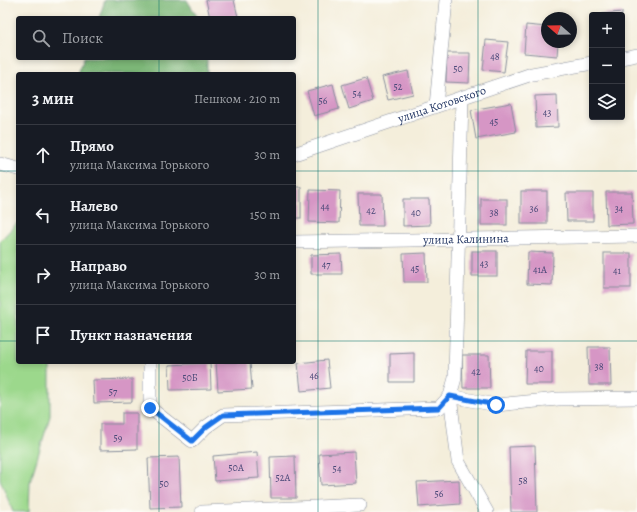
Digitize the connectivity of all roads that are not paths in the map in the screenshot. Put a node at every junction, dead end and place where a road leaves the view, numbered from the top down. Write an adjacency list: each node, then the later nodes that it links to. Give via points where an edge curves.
1 (446, 0): 6 (street)
2 (637, 55): 3 (street)
3 (625, 57)
4 (589, 64): 5 (street, улица Котовского, via 532,74)
5 (462, 98): 6 (street, улица Котовского); 11 (street)
6 (436, 106): 7 (street, улица Котовского)
7 (296, 153)
8 (0, 164): 9 (street)
9 (16, 168)
10 (637, 236): 11 (street, улица Калинина)
11 (459, 239): 12 (street, улица Калинина); 14 (street, via 455,378)
12 (296, 242)
13 (150, 364): 14 (street, via 150,408 192,441 223,415 439,408)
14 (450, 396): 15 (street, via 496,405 558,399); 18 (street, via 458,462)
15 (637, 398)
16 (360, 505): 17 (street)
17 (202, 512)
18 (487, 512)

